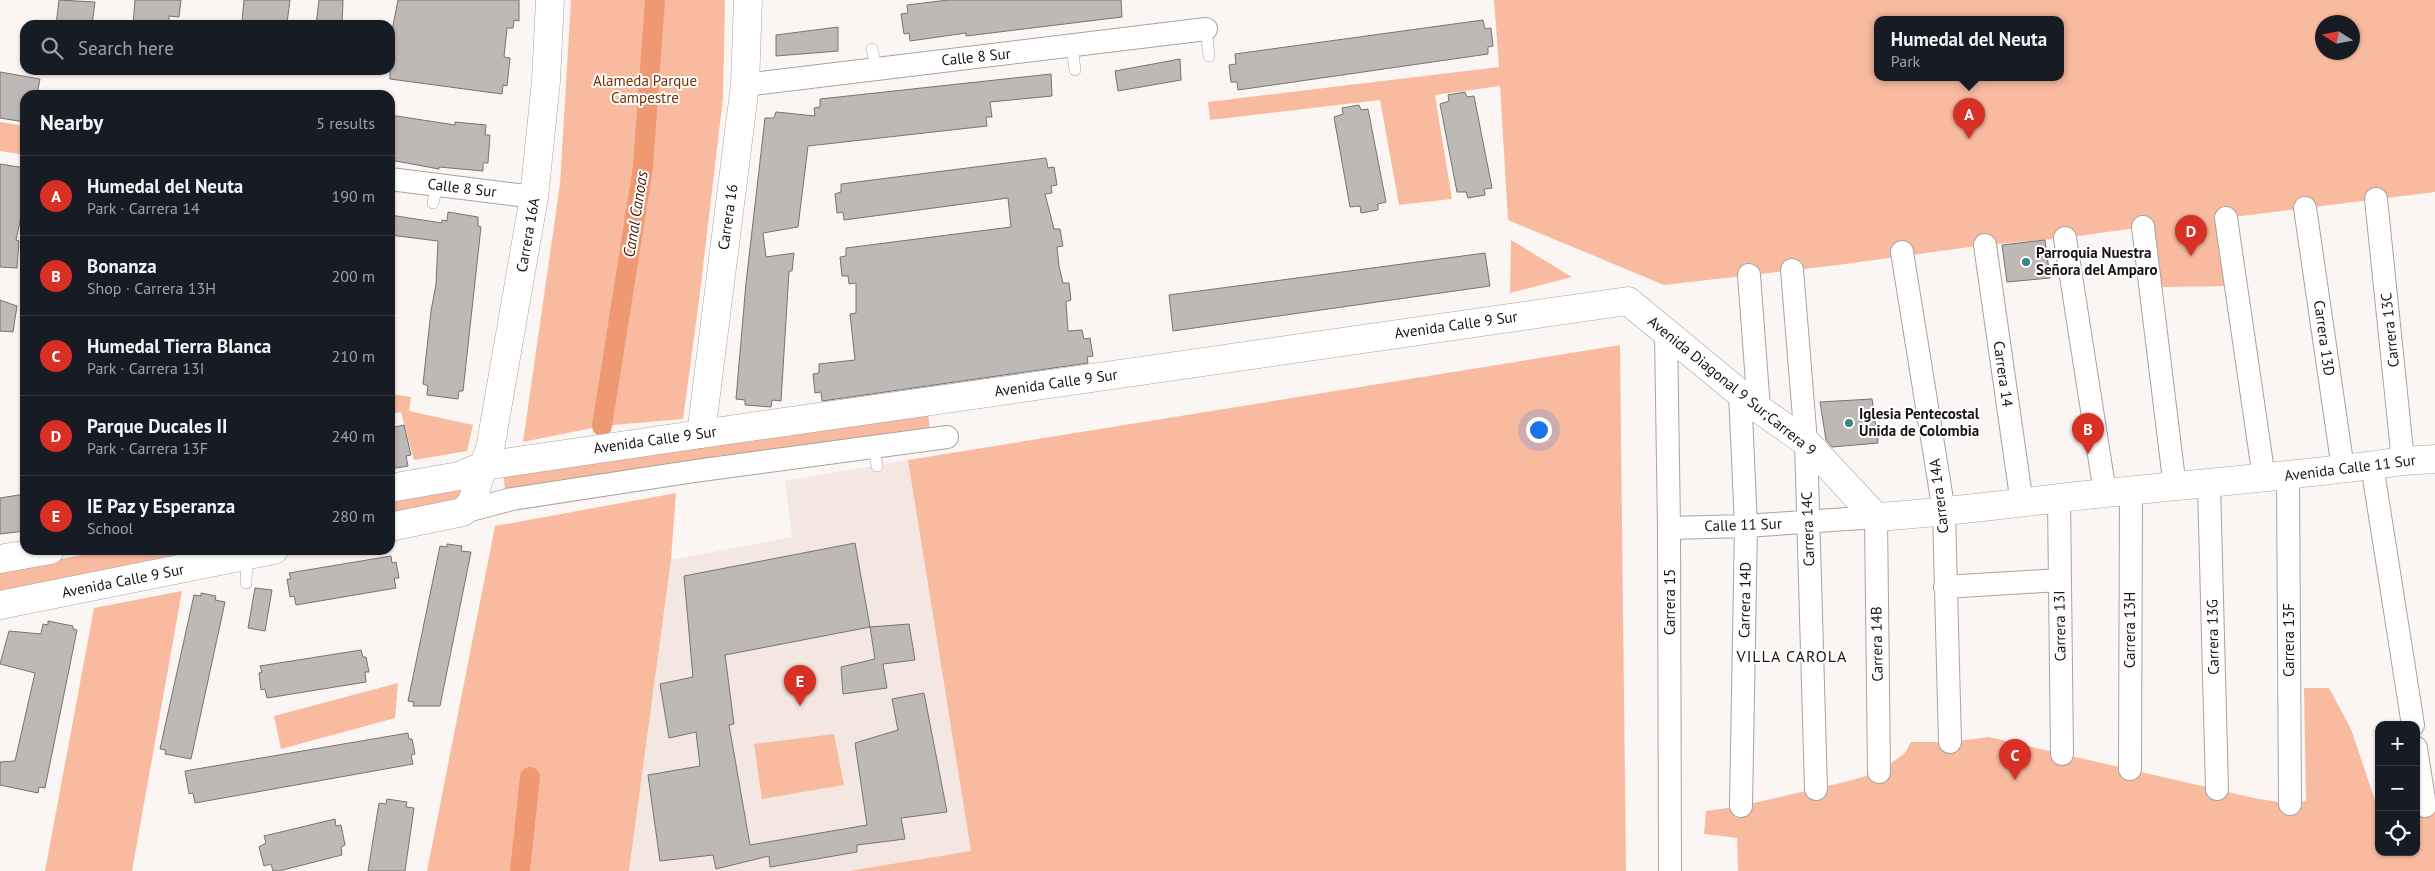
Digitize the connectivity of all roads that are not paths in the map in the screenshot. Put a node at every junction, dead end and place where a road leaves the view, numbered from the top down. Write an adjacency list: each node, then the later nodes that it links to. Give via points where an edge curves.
1 (550, 0): 9 (street, Carrera 16A, via 546,81)
2 (748, 0): 7 (street, Carrera 16)
3 (1206, 29): 4 (street, Calle 8 Sur); 5 (lane)
4 (1072, 46): 6 (lane); 7 (street, Calle 8 Sur, via 874,58)
5 (1209, 56)
6 (1075, 70)
7 (745, 85): 22 (street, Carrera 16)
8 (395, 181): 9 (street, Calle 8 Sur, via 435,194)
9 (534, 197): 28 (street, Carrera 16A, via 490,449)
10 (2376, 199): 26 (street, Carrera 13C)
11 (2305, 208): 29 (street, Carrera 13D)
12 (2226, 218): 30 (street, Carrera 13F)
13 (2143, 227): 33 (street)
14 (2065, 238): 34 (street, Carrera 13H)
15 (1985, 245): 36 (street, Carrera 14)
16 (1902, 252): 38 (street, Carrera 14A)
17 (1792, 270): 24 (street, Carrera 14C)
18 (1749, 275): 21 (street, Carrera 14D)
19 (1628, 301): 20 (street, Avenida Diagonal 9 Sur;Carrera 9); 22 (street, Avenida Calle 9 Sur)
20 (1666, 332): 21 (street, Avenida Diagonal 9 Sur;Carrera 9); 43 (street, Carrera 15)
21 (1750, 401): 24 (street, Avenida Diagonal 9 Sur;Carrera 9); 42 (street, Carrera 14D)
22 (700, 434): 28 (street, Avenida Calle 9 Sur)
23 (947, 438): 37 (street, via 875,456 695,471 512,499)
24 (1806, 442): 39 (street, Avenida Diagonal 9 Sur;Carrera 9); 40 (street, Carrera 14C)
25 (2435, 459): 26 (street, Avenida Calle 11 Sur)
26 (2403, 461): 27 (street, Avenida Calle 11 Sur)
27 (2372, 465): 29 (street, Avenida Calle 11 Sur); 51 (street)
28 (483, 466): 32 (street, Avenida Calle 9 Sur, via 459,476); 37 (street, via 472,502)
29 (2343, 469): 30 (street, Avenida Calle 11 Sur)
30 (2276, 477): 31 (street, Avenida Calle 11 Sur); 59 (street, Carrera 13F)
31 (2209, 485): 33 (street, Avenida Calle 11 Sur); 58 (street, Carrera 13G)
32 (395, 487)
33 (2175, 488): 34 (street, Avenida Calle 11 Sur)
34 (2118, 492): 35 (street, Avenida Calle 11 Sur); 55 (street, Carrera 13H)
35 (2058, 498): 36 (street, Avenida Calle 11 Sur); 47 (street, Carrera 13I)
36 (2022, 504): 38 (street, Avenida Calle 11 Sur)
37 (463, 512): 41 (street)
38 (1944, 512): 39 (street, Avenida Calle 11 Sur); 49 (street, Carrera 14A)
39 (1876, 517): 40 (street, Calle 11 Sur); 56 (street, Carrera 14B)
40 (1808, 523): 42 (street, Calle 11 Sur); 57 (street, Carrera 14C)
41 (395, 526)
42 (1746, 526): 43 (street, Calle 11 Sur); 60 (street, Carrera 14D)
43 (1669, 528): 62 (street, Carrera 15)
44 (22, 555): 46 (street)
45 (247, 555): 48 (lane); 50 (street, Avenida Calle 9 Sur)
46 (0, 559)
47 (2059, 580): 49 (street); 53 (street, Carrera 13I)
48 (246, 583)
49 (1945, 587): 52 (street, Carrera 14A)
50 (0, 605)
51 (2412, 721)
52 (1950, 742)
53 (2062, 754)
54 (2419, 766): 61 (street)
55 (2130, 769)
56 (1879, 772)
57 (1816, 789)
58 (2217, 789)
59 (2290, 804)
60 (1741, 806)
61 (2425, 806)
62 (1670, 871)

